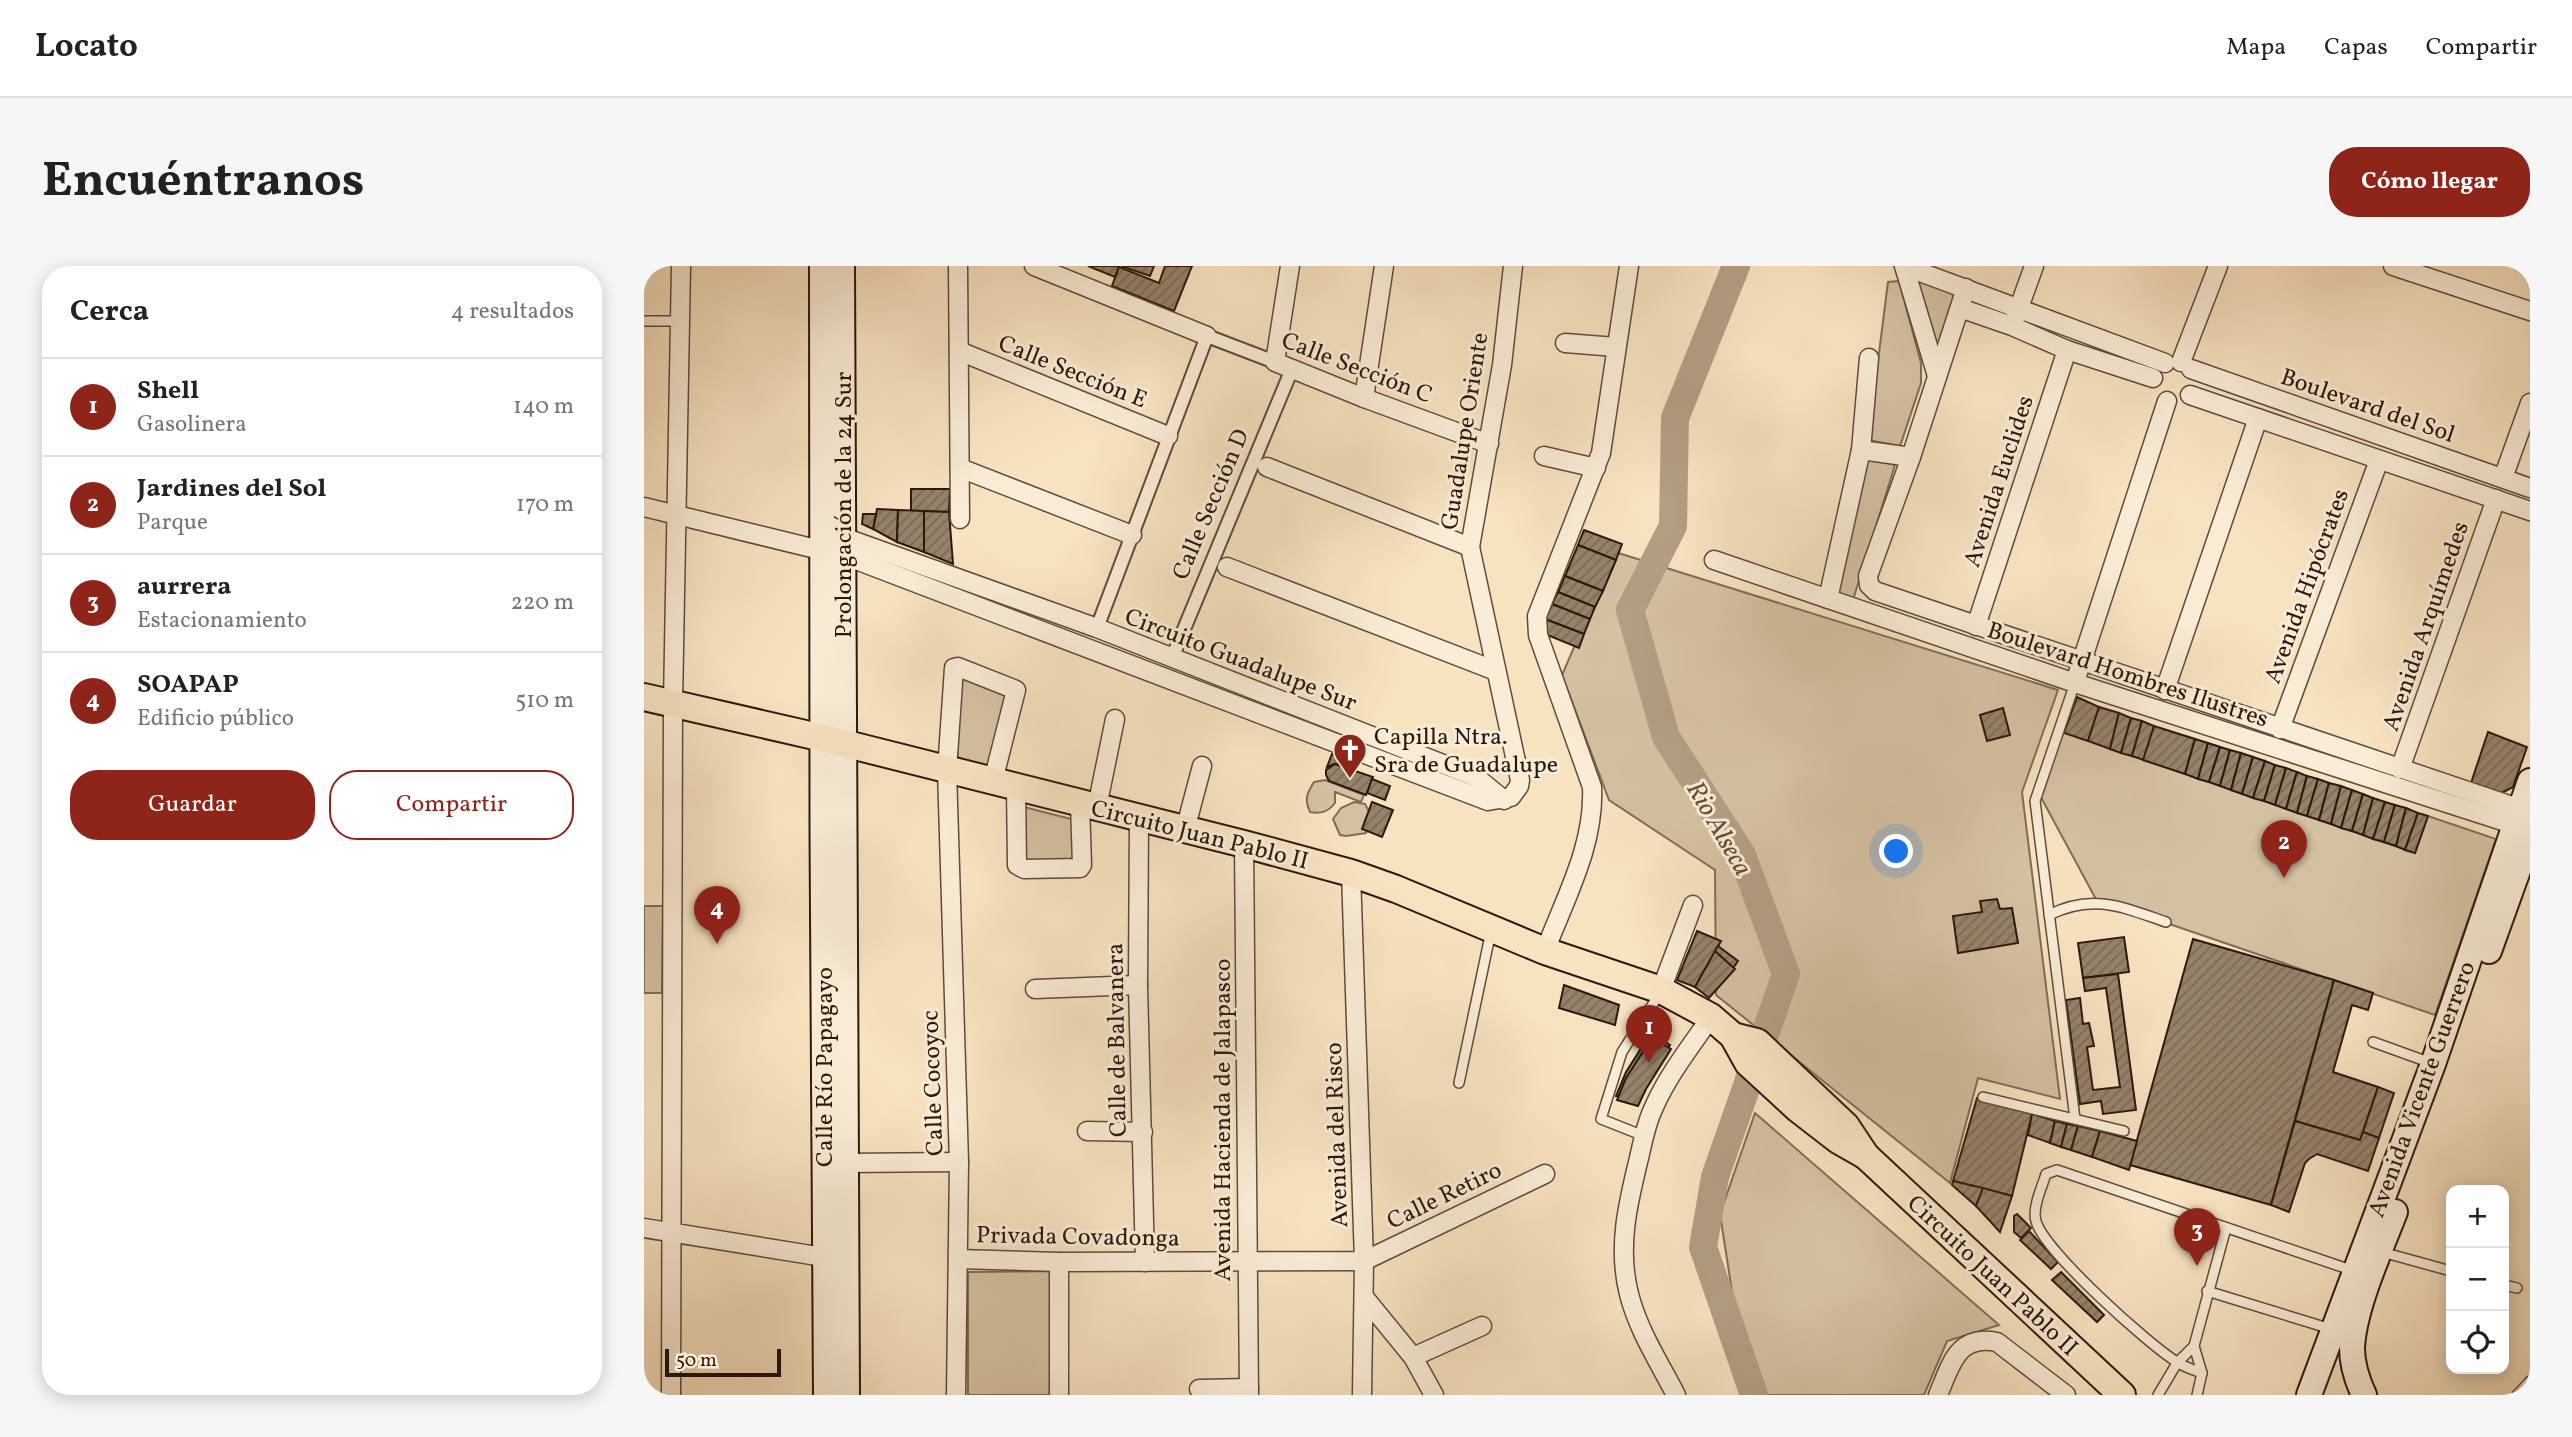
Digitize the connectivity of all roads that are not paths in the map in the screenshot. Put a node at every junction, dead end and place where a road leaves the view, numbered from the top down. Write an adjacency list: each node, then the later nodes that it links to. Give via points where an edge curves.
1 (681, 266): 19 (street)
2 (822, 266): 58 (main road, Prolongación de la 24 Sur)
3 (842, 266): 58 (main road, Prolongación de la 24 Sur)
4 (958, 266): 25 (street, Calle Sección E)
5 (1034, 266): 21 (street)
6 (1290, 266): 27 (street)
7 (1384, 266): 33 (street)
8 (1513, 266): 40 (street, Guadalupe Oriente)
9 (1629, 266): 23 (street)
10 (1904, 266): 14 (street, Boulevard del Sol); 30 (street)
11 (2034, 266): 15 (street)
12 (2218, 266): 28 (street)
13 (2393, 266): 17 (street)
14 (1966, 288): 15 (street, Boulevard del Sol); 16 (street)
15 (2020, 307): 20 (street); 28 (street, Boulevard del Sol)
16 (1960, 308): 20 (street); 30 (street)
17 (2530, 311)
18 (644, 321): 19 (lane)
19 (680, 321): 55 (street)
20 (2012, 326): 24 (street)
21 (1207, 336): 27 (street, Calle Sección C); 39 (street, Calle Sección E)
22 (1565, 343): 23 (street)
23 (1616, 347): 48 (street)
24 (2067, 350): 31 (street); 64 (street, Avenida Euclides)
25 (959, 351): 39 (street, Calle Sección E); 47 (street, Calle Sección E)
26 (1869, 358): 41 (street)
27 (1275, 362): 29 (street, Calle Sección C)
28 (2179, 364): 31 (street, via 2160,366); 32 (street, via 2195,382); 36 (street, Boulevard del Sol)
29 (1292, 369): 33 (street, Calle Sección C); 67 (street, Calle Sección D)
30 (1937, 376): 43 (street)
31 (2153, 378): 34 (street, via 2155,390)
32 (2190, 395): 34 (street); 37 (street, Boulevard del Sol)
33 (1364, 398): 40 (street, Calle Sección C)
34 (2167, 401): 68 (street)
35 (2530, 403): 49 (street)
36 (2314, 412): 38 (street); 44 (street, Boulevard del Sol)
37 (2258, 418): 38 (street, Boulevard del Sol); 71 (street)
38 (2306, 435): 45 (street, Boulevard del Sol)
39 (1168, 436): 57 (street, Calle Sección E)
40 (1489, 444): 59 (street, Guadalupe Oriente)
41 (1861, 450): 43 (street); 62 (street)
42 (1544, 456): 48 (street)
43 (1911, 457): 64 (street, Boulevard Hombres Ilustres, via 1868,576 1869,585)
44 (2445, 458): 49 (street, Boulevard del Sol); 50 (street)
45 (2379, 460): 50 (street, Boulevard del Sol); 77 (street, Avenida Hipócrates)
46 (1267, 467): 59 (street, Calle Sección D)
47 (960, 468): 56 (street, Calle Sección E); 57 (street)
48 (1596, 468): 95 (street, via 1536,625 1592,787 1593,803 1587,842)
49 (2503, 478): 51 (street, Boulevard del Sol)
50 (2438, 480): 52 (street, Boulevard del Sol)
51 (2530, 488)
52 (2496, 499): 54 (street, Boulevard del Sol); 80 (street, Avenida Arquímedes)
53 (644, 507): 55 (street)
54 (2530, 511)
55 (677, 515): 58 (street); 74 (street)
56 (960, 519)
57 (1132, 535): 65 (street, Calle Sección E)
58 (835, 547): 63 (street, Circuito Guadalupe Sur); 66 (street, Circuito Guadalupe Sur); 78 (main road, Prolongación de la 24 Sur)
59 (1471, 547): 69 (street, Guadalupe Oriente)
60 (1714, 560): 62 (street, Boulevard Hombres Ilustres)
61 (1227, 567): 69 (street, Calle Sección D)
62 (1828, 599): 70 (street, Boulevard Hombres Ilustres)
63 (1048, 611): 65 (street, Circuito Guadalupe Sur); 66 (street)
64 (1976, 626): 68 (street, Boulevard Hombres Ilustres)
65 (1097, 628): 67 (street, Circuito Guadalupe Sur)
66 (1041, 630): 75 (street, Circuito Guadalupe Sur)
67 (1172, 658): 73 (street, Circuito Guadalupe Sur)
68 (2082, 662): 70 (street); 71 (street, Boulevard Hombres Ilustres)
69 (1496, 671): 84 (street, Guadalupe Oriente, via 1520,780 1516,793)
70 (2075, 683): 87 (street, Boulevard Hombres Ilustres); 92 (lane, via 2035,801)
71 (2165, 690): 77 (street, Boulevard Hombres Ilustres)
72 (644, 697): 74 (main road, Circuito Juan Pablo II)
73 (1275, 698): 75 (street); 84 (street, Circuito Guadalupe Sur, via 1476,777)
74 (673, 703): 78 (main road, Circuito Juan Pablo II); 114 (street)
75 (1269, 717): 84 (street, Circuito Guadalupe Sur, via 1488,800)
76 (1115, 719): 85 (street)
77 (2280, 729): 80 (street, Boulevard Hombres Ilustres)
78 (834, 741): 81 (main road, Circuito Juan Pablo II); 110 (main road, Calle Río Papagayo); 116 (main road, Calle Río Papagayo)
79 (1202, 766): 88 (street)
80 (2400, 769): 87 (street, Boulevard Hombres Ilustres)
81 (947, 770): 83 (main road, Circuito Juan Pablo II); 83 (street, Calle Cocoyoc, via 952,671 958,667 1016,690); 109 (street, Calle Cocoyoc)
82 (2530, 781): 87 (main road, Avenida Vicente Guerrero)
83 (1005, 784): 85 (main road, Circuito Juan Pablo II); 85 (street, via 1017,865 1024,869 1080,868)
84 (1504, 800)
85 (1088, 805): 86 (main road, Circuito Juan Pablo II)
86 (1139, 818): 88 (main road, Circuito Juan Pablo II); 96 (street, Calle de Balvanera)
87 (2525, 822): 101 (main road, Avenida Vicente Guerrero); 115 (main road, Avenida Vicente Guerrero)
88 (1185, 830): 89 (main road, Circuito Juan Pablo II)
89 (1244, 844): 90 (main road, Circuito Juan Pablo II); 118 (street, Avenida Hacienda de Jalapasco)
90 (1351, 873): 94 (main road, Circuito Juan Pablo II); 119 (street, Avenida del Risco)
91 (1693, 905): 98 (street)
92 (2049, 915): 93 (lane, via 2086,902 2111,904); 104 (lane)
93 (2166, 922)
94 (1492, 929): 95 (main road, Circuito Juan Pablo II); 102 (lane)
95 (1545, 951): 98 (main road, Circuito Juan Pablo II)
96 (1138, 985): 97 (street); 107 (street, Calle de Balvanera)
97 (1035, 989)
98 (1661, 990): 99 (main road, Circuito Juan Pablo II); 108 (lane, via 1622,1052 1601,1119)
99 (1711, 1017): 108 (street, via 1661,1091); 137 (main road, Circuito Juan Pablo II, via 1803,1100 1838,1140 1866,1156)
100 (2373, 1042): 101 (lane)
101 (2433, 1064): 115 (main road, Avenida Vicente Guerrero)
102 (1459, 1083)
103 (1983, 1097): 104 (lane)
104 (2075, 1119): 106 (lane)
105 (1087, 1131): 107 (street)
106 (2124, 1131)
107 (1143, 1132): 121 (street, Calle de Balvanera)
108 (1644, 1136): 145 (street, via 1627,1206 1623,1261 1637,1320)
109 (959, 1162): 110 (street); 117 (street, Calle Cocoyoc)
110 (846, 1163): 116 (main road, Calle Río Papagayo)
111 (1545, 1174): 119 (street, Calle Retiro)
112 (644, 1228): 114 (street)
113 (2226, 1228): 123 (lane); 126 (lane); 132 (lane, via 2057,1170 2046,1174 2035,1212 2038,1227 2082,1281)
114 (670, 1232): 116 (street); 138 (street)
115 (2372, 1250): 122 (lane); 123 (main road, Avenida Vicente Guerrero); 151 (main road, Avenida Vicente Guerrero, via 2352,1347)
116 (836, 1259): 139 (main road, Calle Río Papagayo); 140 (main road, Calle Río Papagayo)
117 (958, 1259): 120 (street, Privada Covadonga); 141 (street, Calle Cocoyoc)
118 (1247, 1261): 119 (street, Privada Covadonga); 121 (street, Privada Covadonga); 136 (street, Avenida Hacienda de Jalapasco)
119 (1364, 1261): 127 (street, Avenida del Risco)
120 (1059, 1262): 121 (street, Privada Covadonga); 142 (street)
121 (1145, 1262)
122 (2446, 1270)
123 (2354, 1271): 129 (main road, Avenida Vicente Guerrero)
124 (2509, 1286): 125 (lane)
125 (2516, 1288)
126 (2207, 1291): 129 (lane); 130 (lane)
127 (1364, 1297): 131 (street); 143 (street, Avenida del Risco)
128 (1482, 1326): 131 (street)
129 (2333, 1329): 150 (main road, Avenida Vicente Guerrero)
130 (2194, 1346): 132 (lane); 133 (lane)
131 (1413, 1357): 144 (street)
132 (2177, 1363): 133 (lane); 148 (lane)
133 (2202, 1373): 149 (lane)
134 (2530, 1381): 152 (lane)
135 (1199, 1389): 136 (street)
136 (1249, 1391)
137 (2125, 1394)
138 (671, 1395)
139 (825, 1395)
140 (847, 1395)
141 (956, 1395)
142 (1059, 1395)
143 (1362, 1395)
144 (1434, 1395)
145 (1676, 1395)
146 (1938, 1395): 147 (street, via 1956,1354 1985,1340 1997,1342)
147 (2066, 1395)
148 (2158, 1395)
149 (2197, 1395)
150 (2309, 1395)
151 (2364, 1395)
152 (2517, 1395)

